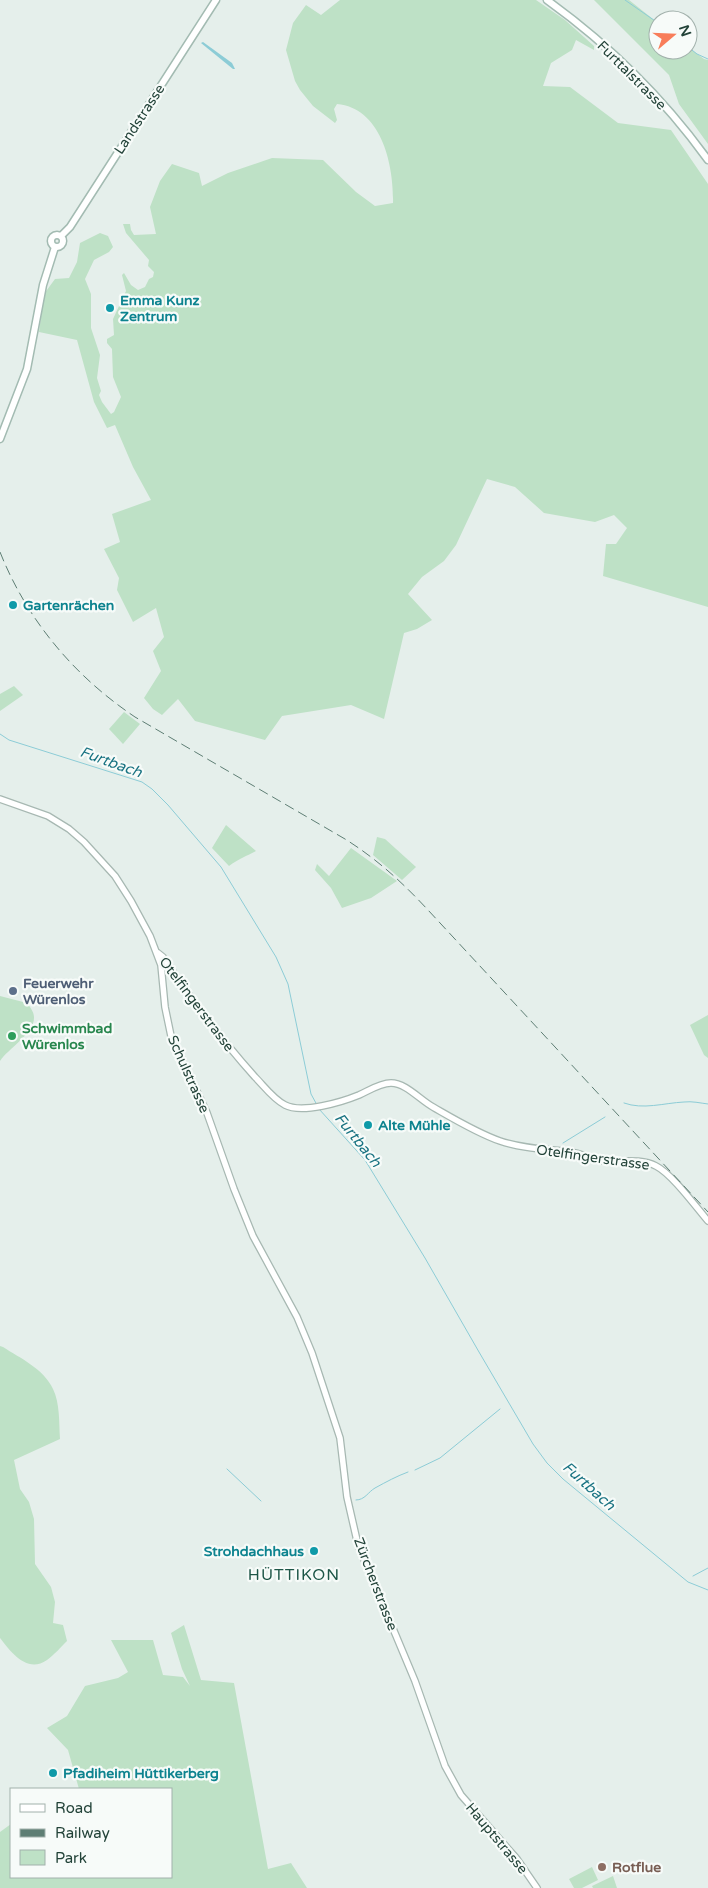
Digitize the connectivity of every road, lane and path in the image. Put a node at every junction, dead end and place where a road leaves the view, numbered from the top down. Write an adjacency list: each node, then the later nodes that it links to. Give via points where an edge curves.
1 (216, 0): 4 (main road, Landstrasse, via 70,227 61,236 62,244 55,247 27,369)
2 (547, 0): 3 (main road, Furttalstrasse, via 588,31 638,78)
3 (708, 160)
4 (0, 439)
5 (0, 799): 6 (street, Schulstrasse, via 54,819 92,849 131,901)
6 (158, 953): 7 (street, Otelfingerstrasse, via 210,1024 269,1092 288,1106 338,1102 384,1084 396,1084 447,1115 502,1142 571,1152 601,1161 655,1165 667,1174); 8 (street, Schulstrasse, via 173,1042 207,1114 253,1236)
7 (708, 1221)
8 (297, 1317): 9 (street, Zürcherstrasse, via 340,1438 347,1497 358,1544 415,1681 445,1766)
9 (457, 1788): 10 (street, Hauptstrasse)
10 (537, 1888)

